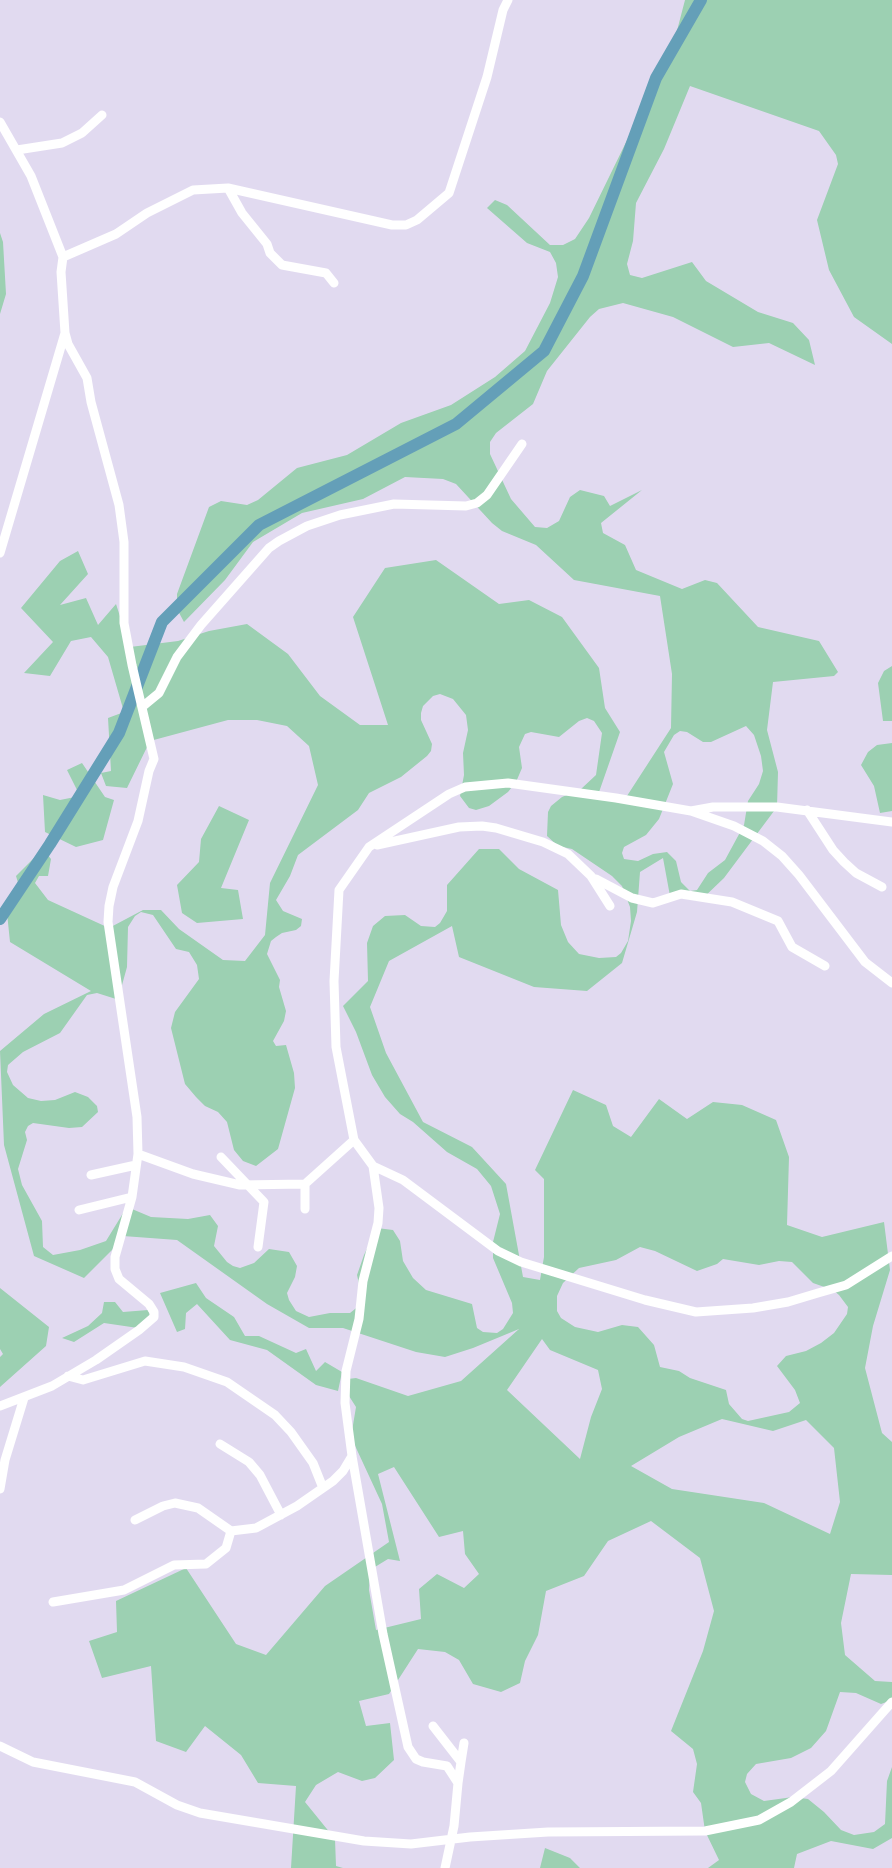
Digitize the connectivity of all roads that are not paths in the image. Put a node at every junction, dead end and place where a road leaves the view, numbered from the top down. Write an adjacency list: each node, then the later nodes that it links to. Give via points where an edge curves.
1 (508, 0): 5 (street, via 488,76 449,193 417,220 406,225 392,225)
2 (102, 115): 4 (street, via 82,133 62,143)
3 (0, 122): 4 (street)
4 (17, 150): 6 (street)
5 (228, 188): 6 (street, via 193,190 146,213 116,234); 7 (street, via 242,213 267,244 270,254 282,265 326,273)
6 (63, 257): 8 (street)
7 (334, 282)
8 (65, 333): 10 (street); 11 (street, via 87,378 119,505 124,542 124,623)
9 (522, 444): 11 (street, via 487,495 477,503 466,506 394,504 340,515 307,526 279,541 269,548 201,625 177,657 159,693)
10 (0, 553)
11 (142, 707): 22 (street, via 154,759 138,821 108,906 136,1116)
12 (807, 810): 13 (street, via 728,807); 14 (street); 17 (street, via 844,862)
13 (691, 811): 15 (street, via 517,784 483,785 449,794); 20 (street, via 734,826 773,848 865,962)
14 (892, 822)
15 (370, 847): 16 (street, via 438,830 482,826 543,842 568,854); 21 (street, via 339,890 334,981 336,1047)
16 (591, 876): 18 (street); 19 (street, via 632,898 653,903 682,894 732,902 778,921 792,947)
17 (882, 888)
18 (610, 906)
19 (825, 966)
20 (892, 983)
21 (354, 1140): 25 (street); 27 (street)
22 (138, 1154): 24 (street); 28 (street, via 194,1174)
23 (221, 1157): 28 (street)
24 (136, 1164): 26 (street); 29 (street)
25 (372, 1166): 33 (street, via 403,1180 498,1251 521,1262 696,1312 753,1308 818,1294 846,1285); 38 (street, via 379,1208 378,1223 363,1281 345,1386)
26 (92, 1175)
27 (306, 1184): 28 (street); 30 (street)
28 (250, 1186): 32 (street, via 264,1202)
29 (132, 1197): 31 (street); 34 (street, via 115,1257 115,1269 119,1278 149,1304 154,1317)
30 (305, 1209)
31 (78, 1210)
32 (258, 1247)
33 (892, 1256)
34 (68, 1376): 35 (street); 39 (street, via 83,1380 145,1361 184,1367 227,1382 275,1415 291,1432 313,1463)
35 (24, 1398): 36 (street); 40 (street, via 5,1460)
36 (0, 1406)
37 (220, 1444): 41 (street, via 249,1462 260,1475)
38 (352, 1456): 39 (street, via 343,1470); 50 (street, via 383,1634 408,1747 416,1759 447,1766)
39 (322, 1488): 41 (street)
40 (0, 1489)
41 (281, 1515): 43 (street, via 256,1528)
42 (135, 1520): 43 (street, via 163,1506 187,1504)
43 (231, 1531): 44 (street, via 226,1548 206,1564 174,1564 124,1590)
44 (53, 1602)
45 (892, 1702): 51 (street, via 818,1782 791,1802 747,1824 705,1830 548,1832)
46 (433, 1726): 49 (street)
47 (464, 1743): 49 (street)
48 (0, 1746): 51 (street, via 33,1762 135,1782 177,1805 200,1813 364,1841 411,1844)
49 (461, 1762): 50 (street)
50 (458, 1782): 51 (street)
51 (450, 1839): 52 (street)
52 (444, 1868)

